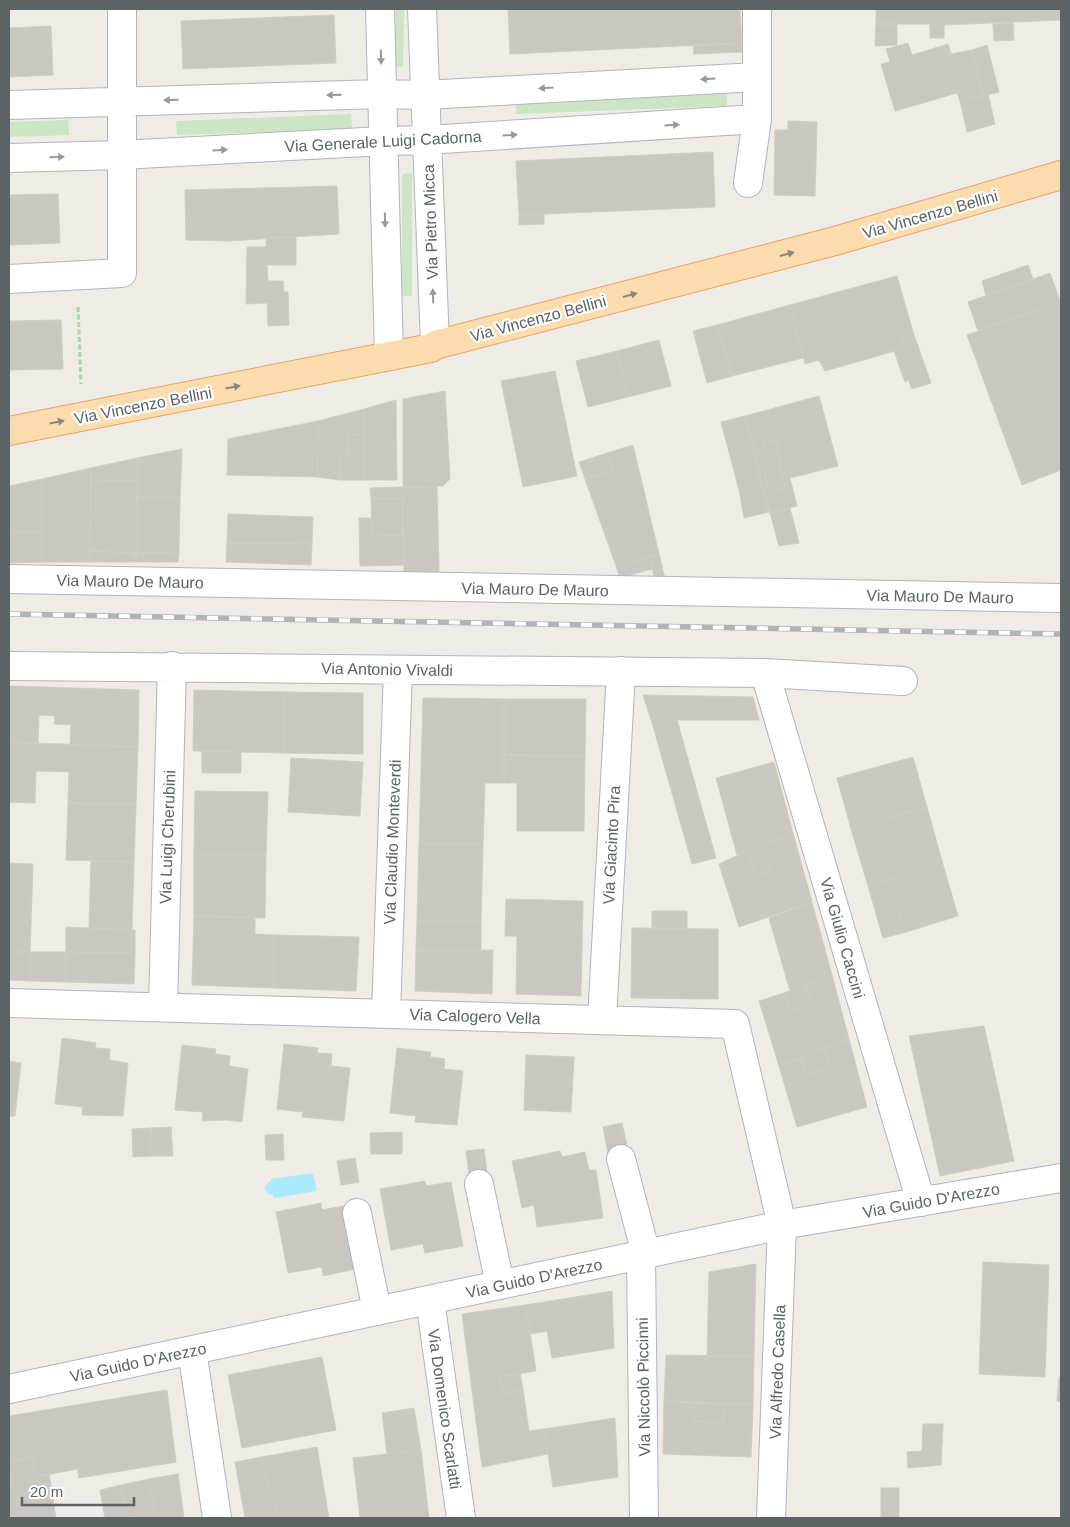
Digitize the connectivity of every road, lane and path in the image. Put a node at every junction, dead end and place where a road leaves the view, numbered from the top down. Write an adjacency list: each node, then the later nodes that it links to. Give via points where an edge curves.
1 (122, 9): 8 (street)
2 (380, 9): 6 (street, one-way to 6)
3 (422, 9): 7 (street, Via Pietro Micca)
4 (757, 9): 5 (street)
5 (757, 77): 7 (street, one-way to 7); 10 (street)
6 (382, 94): 7 (street); 8 (street, one-way to 8); 12 (street)
7 (425, 95): 11 (street, Via Pietro Micca)
8 (122, 102): 9 (street); 13 (street)
9 (9, 105)
10 (757, 119): 11 (street, Via Generale Luigi Cadorna, one-way to 10); 16 (street)
11 (426, 140): 12 (street, Via Generale Luigi Cadorna); 19 (street, Via Pietro Micca, one-way to 11)
12 (383, 141): 13 (street, Via Generale Luigi Cadorna, one-way to 12); 20 (street, one-way to 20)
13 (121, 155): 14 (street, Via Generale Luigi Cadorna, one-way to 13); 17 (street, via 122,273)
14 (9, 158)
15 (1061, 175): 19 (main road, Via Vincenzo Bellini, one-way to 15, via 835,241)
16 (748, 183)
17 (77, 275): 18 (street); 21 (path)
18 (9, 279)
19 (435, 345): 20 (main road, Via Vincenzo Bellini)
20 (389, 356): 21 (main road, Via Vincenzo Bellini, one-way to 20)
21 (82, 417): 22 (main road, Via Vincenzo Bellini, one-way to 21)
22 (9, 431)
23 (9, 579): 24 (street, Via Mauro De Mauro)
24 (1061, 598)
25 (9, 666): 26 (street, Via Antonio Vivaldi)
26 (172, 666): 27 (street, Via Antonio Vivaldi); 32 (street, Via Luigi Cherubini)
27 (398, 670): 28 (street, Via Antonio Vivaldi); 33 (street, Via Claudio Monteverdi)
28 (621, 671): 29 (street, Via Antonio Vivaldi); 34 (street, Via Giacinto Pira)
29 (765, 673): 30 (street, Via Antonio Vivaldi); 38 (street, Via Giulio Caccini)
30 (903, 681)
31 (9, 1003): 32 (street, Via Calogero Vella)
32 (163, 1007): 33 (street, Via Calogero Vella)
33 (386, 1014): 34 (street, Via Calogero Vella)
34 (602, 1020): 40 (street, Via Calogero Vella, via 735,1024)
35 (621, 1159): 41 (street, Via Niccolò Piccinni)
36 (1061, 1178): 38 (street, Via Guido D'Arezzo)
37 (479, 1184): 42 (street)
38 (921, 1202): 40 (street, Via Guido D'Arezzo)
39 (357, 1213): 44 (street)
40 (782, 1225): 41 (street, Via Guido D'Arezzo); 50 (street, Via Alfredo Casella)
41 (644, 1255): 42 (street, Via Guido D'Arezzo); 49 (street, Via Niccolò Piccinni)
42 (500, 1285): 43 (street, Via Guido D'Arezzo)
43 (430, 1300): 44 (street, Via Guido D'Arezzo); 48 (street, Via Domenico Scarlatti)
44 (377, 1312): 45 (street, Via Guido D'Arezzo)
45 (192, 1350): 46 (street, Via Guido D'Arezzo); 47 (street)
46 (9, 1389)
47 (217, 1518)
48 (461, 1518)
49 (644, 1518)
50 (771, 1518)

